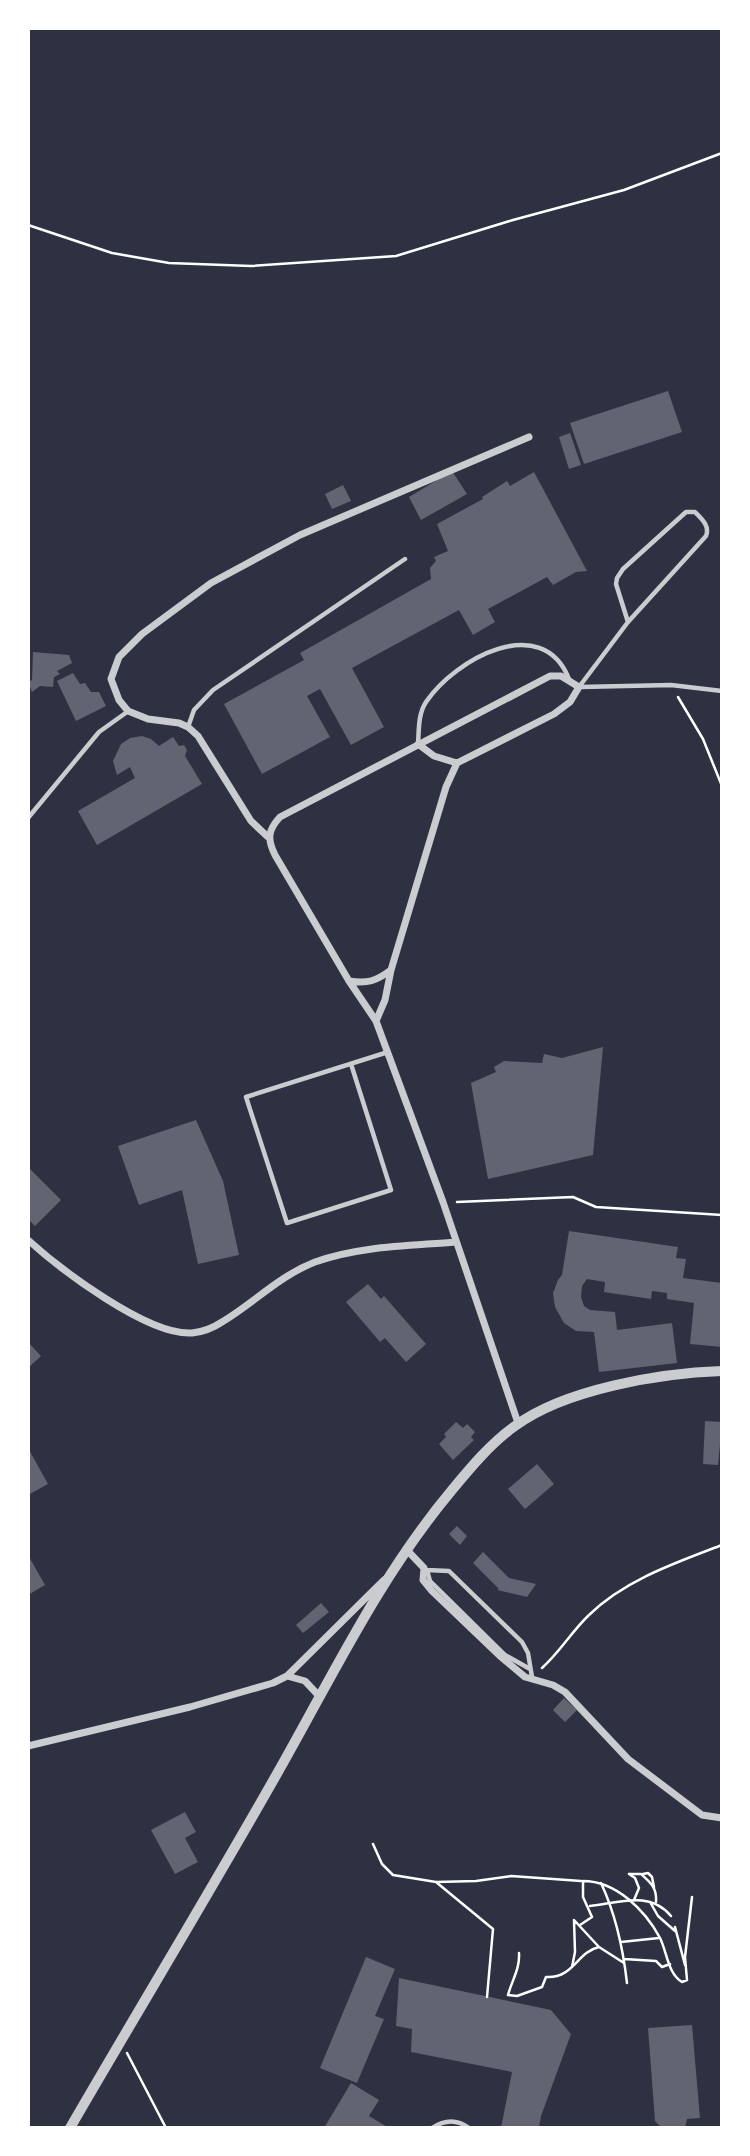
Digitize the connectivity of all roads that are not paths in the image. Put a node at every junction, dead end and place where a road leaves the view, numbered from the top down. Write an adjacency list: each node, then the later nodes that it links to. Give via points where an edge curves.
1 (528, 437): 7 (street, via 300,535 211,583 142,634 119,657 111,679)
2 (405, 559): 8 (lane, via 213,690 194,710)
3 (628, 622): 3 (lane, via 706,536 706,525 695,512 686,512 617,578); 5 (lane)
4 (569, 679): 5 (street); 9 (street, via 551,676); 9 (lane, via 564,665 546,649 524,643 489,653 465,665 425,703)
5 (579, 687): 6 (lane, via 671,685); 10 (street, via 570,702 554,714)
6 (722, 691)
7 (128, 711): 8 (street); 11 (lane, via 99,732)
8 (188, 727): 12 (street, via 251,821)
9 (418, 744): 10 (street, via 434,756); 12 (street, via 280,817)
10 (457, 762): 13 (street)
11 (28, 818)
12 (268, 837): 14 (street)
13 (391, 970): 14 (street, via 364,984); 15 (street)
14 (349, 981): 15 (street)
15 (376, 1021): 16 (street)
16 (388, 1052): 17 (lane); 19 (street)
17 (351, 1064): 17 (lane, via 246,1097 286,1223 391,1190)
18 (28, 1240): 19 (street, via 78,1282 117,1305 173,1331 190,1333 221,1323 293,1272 314,1263 373,1249)
19 (456, 1242): 21 (street)
20 (722, 1371): 21 (street, via 688,1372 604,1388)
21 (517, 1423): 22 (street, via 471,1468)
22 (406, 1549): 23 (street); 24 (street)
23 (426, 1569): 25 (lane, via 449,1571 523,1642); 25 (street, via 423,1580 432,1591 524,1677)
24 (387, 1577): 26 (street); 27 (street)
25 (531, 1674): 29 (street, via 565,1692 628,1759 702,1815)
26 (287, 1676): 27 (street, via 305,1681); 28 (street, via 190,1707)
27 (320, 1697): 30 (street)
28 (28, 1746)
29 (722, 1818)
30 (70, 2128)
31 (432, 2128): 32 (lane, via 450,2121)
32 (469, 2128)

